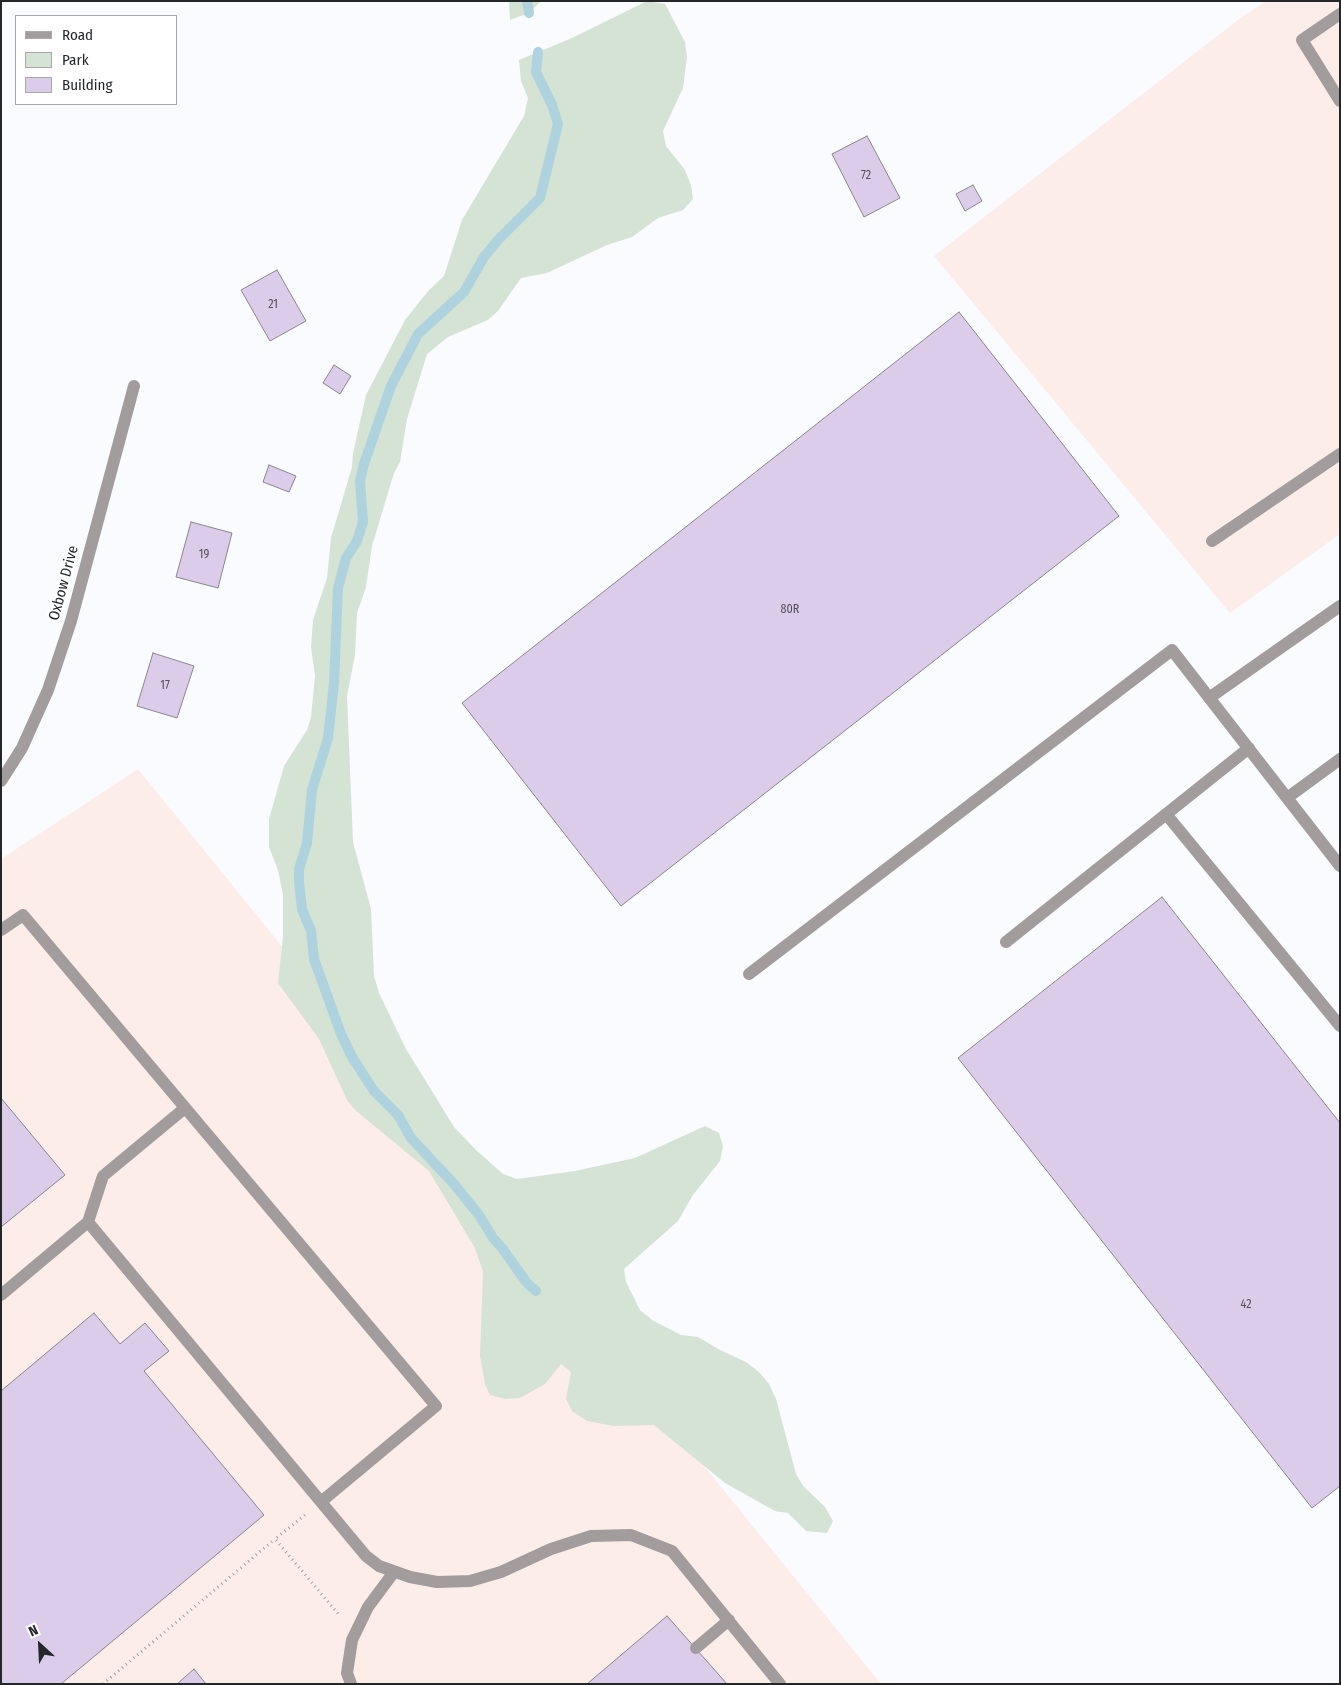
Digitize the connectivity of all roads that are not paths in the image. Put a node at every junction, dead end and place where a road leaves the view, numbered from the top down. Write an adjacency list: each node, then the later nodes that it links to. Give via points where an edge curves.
1 (1340, 14): 2 (street, via 1302,40)
2 (1340, 101)
3 (134, 386): 10 (street, Oxbow Drive, via 71,621 48,690 22,748)
4 (1340, 454): 5 (street)
5 (1212, 541)
6 (1340, 606): 7 (street)
7 (1209, 698): 8 (street); 16 (street, via 1172,650)
8 (1248, 748): 11 (street); 12 (street)
9 (1340, 759): 11 (street)
10 (1, 781)
11 (1287, 798): 13 (street)
12 (1166, 814): 15 (street); 17 (street)
13 (1340, 866)
14 (1, 930): 18 (street, via 23,915)
15 (1006, 942)
16 (749, 974)
17 (1340, 1026)
18 (185, 1108): 19 (street, via 103,1176); 21 (street, via 436,1406)
19 (88, 1222): 20 (street); 21 (street)
20 (1, 1295)
21 (322, 1501): 22 (street, via 366,1556)
22 (394, 1572): 23 (street, via 437,1582 470,1580 501,1572 551,1549 591,1536 631,1535 672,1551); 25 (street, via 357,1627 348,1657 347,1673)
23 (729, 1620): 24 (street); 26 (street)
24 (696, 1648)
25 (351, 1684)
26 (780, 1684)

